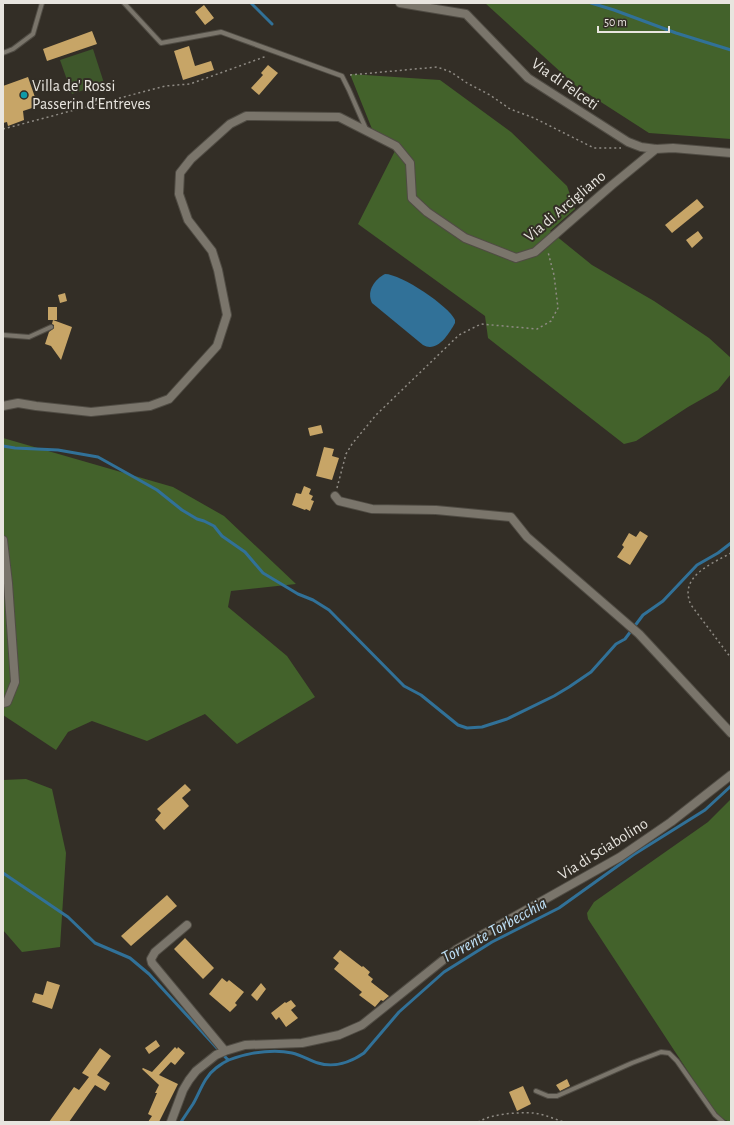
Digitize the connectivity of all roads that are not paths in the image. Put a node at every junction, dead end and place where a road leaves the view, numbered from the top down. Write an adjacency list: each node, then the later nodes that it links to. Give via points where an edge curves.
1 (42, 3): 4 (lane, via 33,34)
2 (124, 3): 5 (lane, via 160,43 220,32 342,76)
3 (400, 3): 6 (street, Via di Felceti, via 466,14 533,82 634,145)
4 (3, 53)
5 (367, 131): 6 (street, Via di Arcigliano, via 396,146 410,163 412,198 426,212 465,238 516,258 535,252); 10 (street, Via di Arcigliano, via 339,117 246,116 230,124 191,159 180,173 179,194 188,220 212,251 228,315 218,346 169,399 150,406 92,412 18,403)
6 (656, 149): 7 (street, Via di Felceti)
7 (731, 153)
8 (51, 327): 9 (lane, via 28,337)
9 (3, 335)
10 (3, 406)
11 (335, 496): 14 (street, via 339,501 372,509 436,510 511,517 527,537 639,634)
12 (3, 540): 13 (street, via 15,682 7,702)
13 (3, 703)
14 (731, 733)
15 (731, 775): 17 (street, Via di Sciabolino, via 671,822 620,857 457,950 362,1025 339,1035 302,1043 244,1045)
16 (187, 925): 17 (street, via 155,952 151,958 152,963)
17 (225, 1051): 19 (street, Via di Sciabolino, via 204,1064 188,1080)
18 (536, 1090): 20 (lane, via 548,1096 557,1096 632,1063 661,1052 670,1053 715,1115)
19 (171, 1122)
20 (723, 1122)

